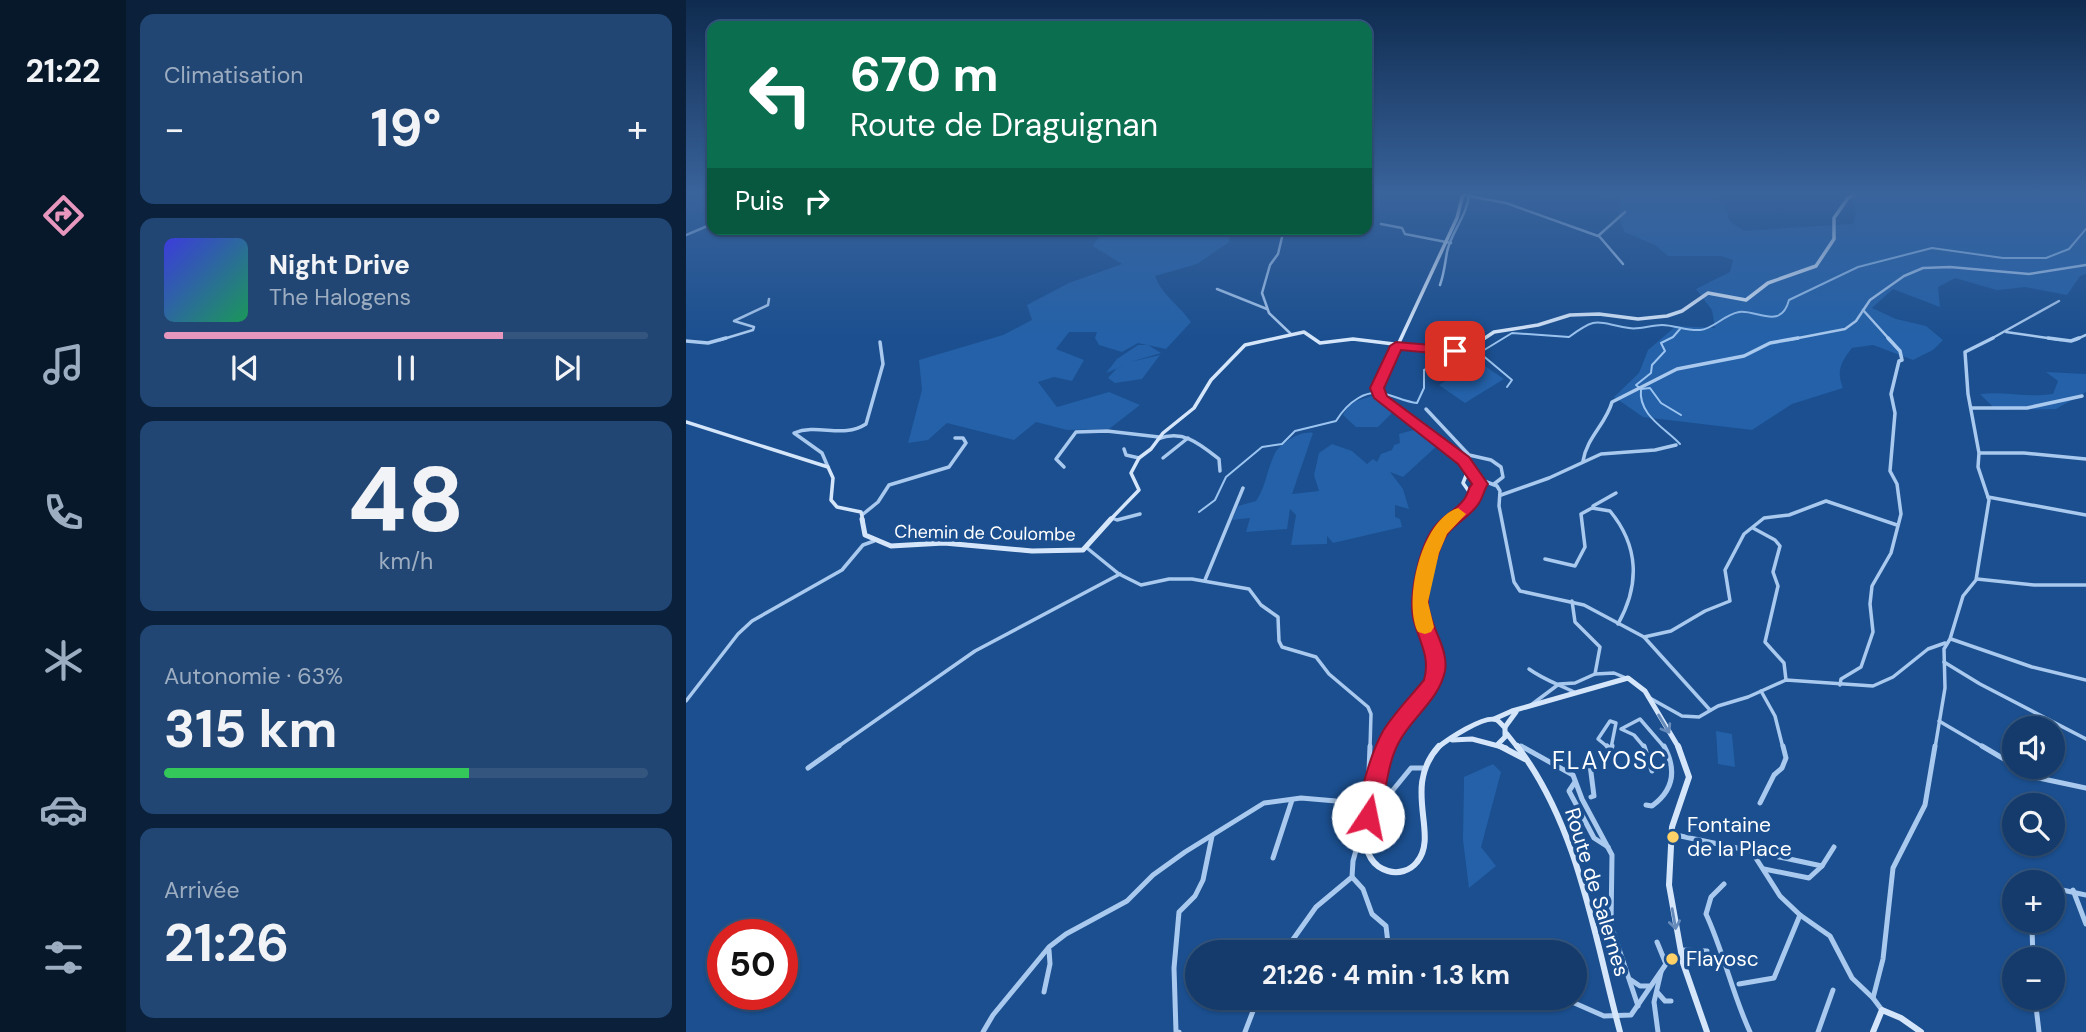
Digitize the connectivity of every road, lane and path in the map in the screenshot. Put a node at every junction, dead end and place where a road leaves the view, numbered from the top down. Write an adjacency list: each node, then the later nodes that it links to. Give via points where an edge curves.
1 (1280, 242): 12 (street, via 1262,293)
2 (1445, 242): 5 (street)
3 (1604, 242): 6 (street)
4 (1832, 242): 19 (street, via 1816,266 1768,283 1749,299 1708,293 1667,316 1570,315 1490,333 1479,342 1451,351)
5 (1449, 243): 8 (street); 19 (street)
6 (1623, 264)
7 (2086, 265): 13 (street, via 2029,274 1923,268 1870,300)
8 (1440, 285)
9 (1217, 289): 12 (street)
10 (769, 299): 17 (street, via 768,305 734,321 754,330 708,343)
11 (2059, 301): 14 (street)
12 (1268, 310): 15 (street)
13 (1863, 310): 34 (street, via 1845,329 1770,344 1744,356 1661,375 1612,402 1585,445); 52 (street, via 1900,351 1902,360 1891,394 1895,412 1890,471 1897,484)
14 (2004, 332): 16 (street, via 2071,341); 21 (street, via 1965,352)
15 (1291, 334): 19 (street, via 1306,333 1320,343 1353,339); 25 (street, via 1245,345 1211,380 1194,408)
16 (2086, 335)
17 (686, 341)
18 (880, 342): 35 (street, via 883,364 866,424 855,431 809,429 794,433 822,453)
19 (1394, 346): 30 (street, via 1378,393)
20 (2082, 396): 21 (street, via 2027,408)
21 (1971, 408): 29 (street)
22 (1426, 409): 40 (street, via 1469,455 1500,467 1503,477)
23 (686, 422): 35 (street)
24 (955, 438): 49 (street, via 966,443 949,467 889,485)
25 (1159, 438): 26 (street); 31 (street); 36 (street, via 1076,432 1056,459)
26 (1188, 438): 32 (street); 37 (street, via 1214,453)
27 (1676, 445): 34 (street, via 1601,454)
28 (1124, 449): 31 (street, via 1126,455)
29 (1979, 453): 33 (street); 45 (street, via 1980,476)
30 (1454, 454): 38 (street); 39 (street)
31 (1139, 458): 51 (street, Chemin de Coulombe, via 1131,473 1139,490)
32 (1163, 458)
33 (2086, 459)
34 (1583, 461): 44 (street)
35 (828, 467): 49 (street, via 833,478 831,500 837,507)
36 (1064, 467)
37 (1220, 471)
38 (1465, 477): 39 (street); 42 (street)
39 (1477, 482): 40 (street); 42 (street); 46 (street)
40 (1492, 484): 44 (street)
41 (1243, 488): 58 (street)
42 (1467, 488): 46 (street, via 1471,496)
43 (1616, 493): 47 (street)
44 (1500, 495): 61 (street, via 1516,587 1523,593)
45 (1988, 497): 50 (street); 59 (street)
46 (1468, 506): 102 (street, via 1435,539 1421,587 1420,613 1436,655 1436,668 1432,684 1391,737)
47 (1592, 508): 56 (street, via 1581,514 1587,543 1575,566); 62 (street, via 1610,511 1632,544 1634,593)
48 (1140, 514): 51 (street)
49 (862, 515): 54 (street, Chemin de Coulombe, via 864,535)
50 (2086, 515)
51 (1111, 518): 55 (street, Chemin de Coulombe)
52 (1898, 525): 53 (street, via 1826,501 1789,515 1764,518); 72 (street, via 1891,553 1872,586 1873,632 1861,667)
53 (1753, 528): 63 (street, via 1744,534 1725,570 1730,601 1670,634); 69 (street, via 1780,546 1773,572 1778,586 1770,604 1772,622 1765,642 1784,663)
54 (874, 541): 55 (street, Chemin de Coulombe, via 891,547 944,543 1044,552); 76 (street, via 863,545 842,570 751,621)
55 (1087, 548): 57 (street)
56 (1545, 559)
57 (1120, 574): 58 (street, via 1144,586 1171,579); 95 (street, via 975,651)
58 (1205, 580): 102 (street, via 1249,589 1278,617 1282,647 1316,657 1368,707)
59 (1976, 580): 60 (street); 64 (street, via 1963,597)
60 (2086, 585)
61 (1572, 601): 62 (street); 67 (street, via 1570,609 1580,630 1600,647)
62 (1618, 624): 63 (street)
63 (1644, 637): 79 (street)
64 (1948, 640): 65 (street); 70 (street); 72 (street, via 1928,649 1886,681 1873,686)
65 (1944, 662): 81 (street); 84 (street)
66 (1529, 669): 71 (street, via 1545,681)
67 (1595, 674): 68 (street); 71 (street)
68 (1628, 678): 74 (street); 75 (street)
69 (1786, 680): 72 (street); 73 (street)
70 (2086, 680)
71 (1559, 684): 74 (street); 77 (street)
72 (1840, 685)
73 (1761, 691): 79 (street); 103 (street, via 1775,716 1786,758)
74 (1574, 692): 77 (street)
75 (1648, 696): 79 (street, via 1682,716 1699,717); 90 (street, one-way to 90)
76 (686, 701)
77 (1530, 705): 78 (street)
78 (1523, 708): 80 (street); 83 (street, via 1510,716)
79 (1710, 710)
80 (1493, 719): 82 (street); 83 (street)
81 (1939, 721): 93 (street); 133 (street, via 1926,805 1893,868)
82 (1481, 724): 85 (street); 86 (street)
83 (1506, 731): 87 (street); 88 (street, Route de Salernes)
84 (2086, 738)
85 (1482, 740): 86 (street, via 1462,737); 87 (street)
86 (1445, 742): 96 (street)
87 (1498, 744): 94 (street, Route de Salernes, via 1516,751)
88 (1517, 745): 94 (street, Route de Salernes); 127 (street, via 1573,775 1575,782 1569,791 1594,838 1609,848 1611,925)
89 (1608, 747): 89 (street, via 1598,739 1610,721 1616,723 1616,735 1611,750)
90 (1681, 751): 91 (street); 106 (street, via 1689,777)
91 (1669, 754): 97 (street, via 1640,719 1621,729 1646,748); 104 (street, via 1672,782 1663,800)
92 (1589, 757): 100 (street)
93 (2002, 758)
94 (1532, 766): 140 (street, Route de Salernes, via 1573,864)
95 (808, 768)
96 (1423, 768): 105 (street, via 1411,768); 105 (street, via 1418,791 1424,842 1417,862 1399,872 1387,871 1368,858)
97 (1652, 771)
98 (2043, 779): 99 (street)
99 (2086, 788)
100 (1594, 796)
101 (1292, 800): 105 (street, via 1336,801 1349,820); 107 (street, via 1264,803); 110 (street)
102 (1371, 803): 105 (street)
103 (1760, 803)
104 (1646, 805)
105 (1366, 818): 113 (street)
106 (1671, 834): 109 (street); 124 (street, one-way to 124, via 1670,885)
107 (1212, 836): 123 (street, via 1153,875 1127,901); 142 (street, via 1203,880 1179,912 1174,968 1176,1031)
108 (1834, 847): 111 (street)
109 (1751, 851): 111 (street); 112 (street)
110 (1273, 858)
111 (1822, 866): 112 (street, via 1809,878)
112 (1764, 869): 118 (street, via 1780,896)
113 (1352, 877): 120 (street, via 1317,903); 121 (street, via 1366,891 1373,915 1386,926)
114 (1724, 884): 147 (street, via 1717,888 1706,914)
115 (2065, 889): 116 (street)
116 (2073, 890): 117 (street); 119 (street)
117 (2086, 895)
118 (1800, 915): 128 (street, via 1774,978); 133 (street, via 1830,936 1852,978)
119 (2086, 924)
120 (1292, 940)
121 (1388, 940)
122 (1657, 942): 126 (street, via 1667,964)
123 (1049, 947): 131 (street); 141 (street)
124 (1680, 950): 125 (street); 146 (street, via 1680,963)
125 (1707, 951)
126 (1661, 972): 129 (street); 132 (street)
127 (1631, 980): 129 (street, via 1640,986); 135 (street)
128 (1740, 984)
129 (1651, 985): 135 (street)
130 (1833, 990): 148 (street)
131 (1044, 992)
132 (1657, 992): 134 (street); 145 (street)
133 (1873, 998): 138 (street)
134 (1671, 1001)
135 (1637, 1006): 140 (street, via 1631,1015)
136 (1253, 1010): 143 (street)
137 (1587, 1010): 140 (street)
138 (1882, 1010): 149 (street); 150 (street)
139 (2036, 1010): 151 (street)
140 (1616, 1017): 144 (street, Route de Salernes)
141 (983, 1032)
142 (1180, 1032)
143 (1245, 1032)
144 (1620, 1032)
145 (1658, 1032)
146 (1707, 1032)
147 (1750, 1032)
148 (1818, 1032)
149 (1873, 1032)
150 (1921, 1032)
151 (2039, 1032)

